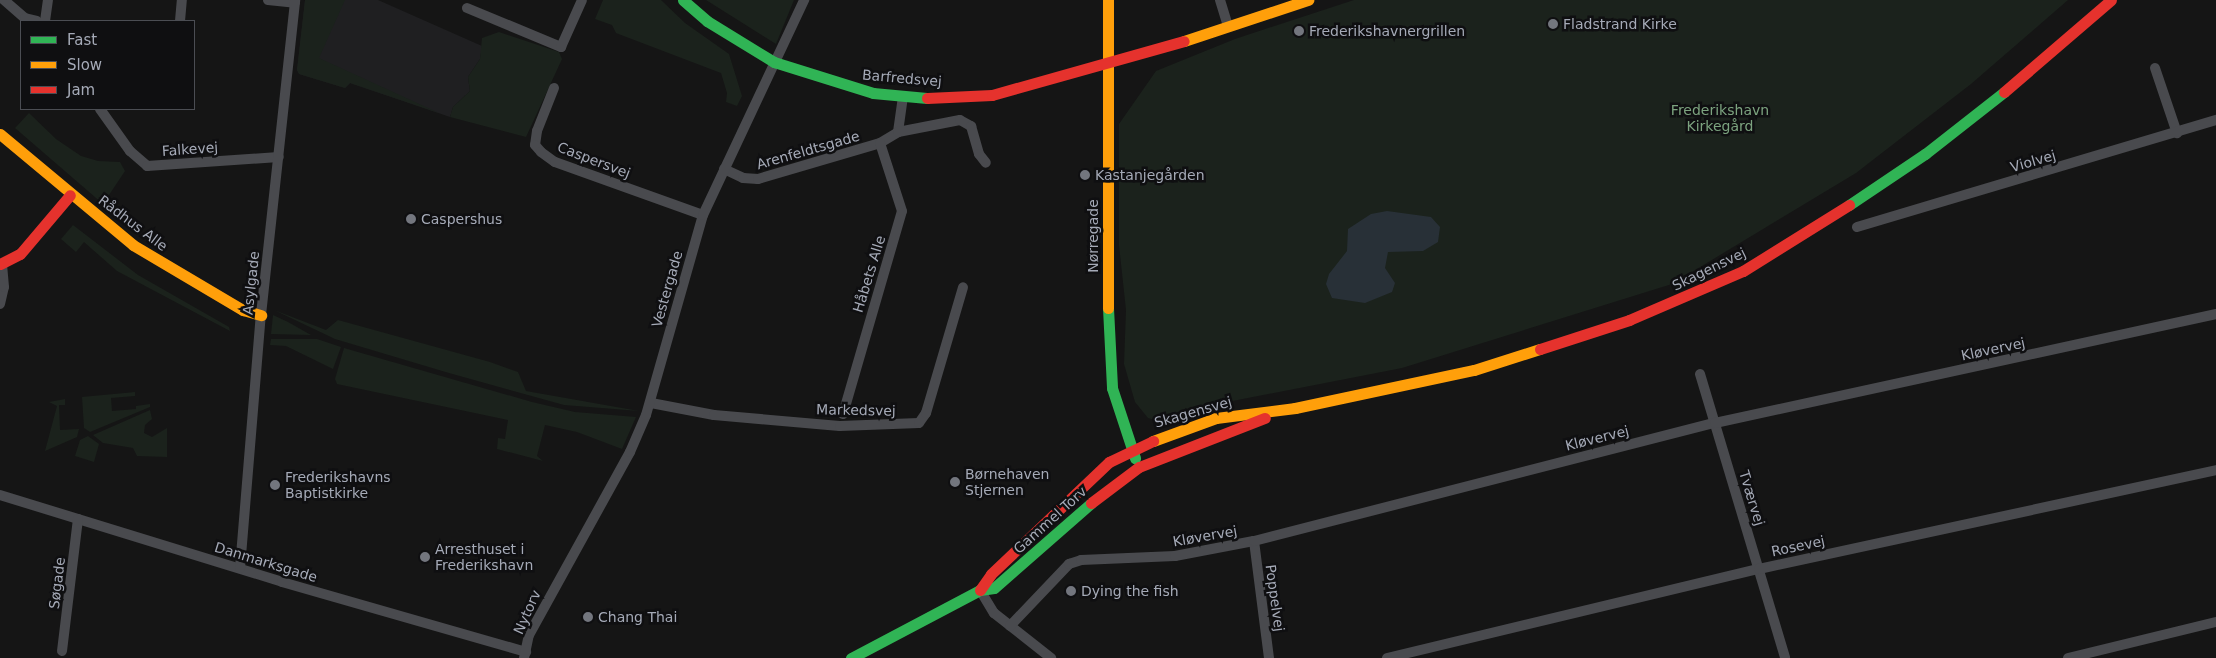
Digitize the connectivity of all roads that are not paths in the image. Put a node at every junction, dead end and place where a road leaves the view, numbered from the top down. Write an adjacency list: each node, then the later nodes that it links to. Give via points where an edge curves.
1 (4, 0): 15 (street, via 25,18)
2 (48, 0): 16 (street)
3 (182, 0): 17 (street)
4 (268, 0): 13 (street)
5 (582, 0): 14 (street, via 562,48)
6 (683, 0): 20 (main road, Barfredsvej, via 707,22)
7 (804, 0): 20 (street, Vestergade)
8 (1108, 0): 21 (main road, Nørregade)
9 (1220, 0): 18 (street)
10 (1308, 0): 18 (main road, Barfredsvej)
11 (2099, 0): 19 (main road, Skagensvej)
12 (2111, 0): 19 (main road, Skagensvej)
13 (295, 1): 31 (street, Asylgade)
14 (467, 8)
15 (33, 20)
16 (45, 20)
17 (180, 20)
18 (1228, 26): 21 (main road, Barfredsvej)
19 (2075, 30): 44 (main road, Skagensvej, via 2006,90 1924,154 1798,239 1743,271 1629,320 1474,370)
20 (774, 62): 24 (main road, Barfredsvej, via 842,86); 33 (street, Vestergade)
21 (1108, 65): 24 (main road, Barfredsvej, via 992,94); 47 (main road, Nørregade, via 1108,353 1112,388)
22 (2156, 68): 28 (street)
23 (554, 88): 35 (street, Caspersvej, via 537,131 535,145 541,152 555,162)
24 (903, 96): 27 (street)
25 (101, 110): 31 (street, Falkevej, via 130,151 147,166)
26 (2216, 120): 28 (street, Violvej)
27 (898, 132): 30 (street, Arenfeldtsgade); 32 (street, Arenfeldtsgade, via 965,121 971,126 979,154)
28 (2177, 133): 36 (street, Violvej)
29 (0, 134): 34 (main road, Rådhus Alle)
30 (880, 143): 33 (street, Arenfeldtsgade, via 758,180); 45 (street, Håbets Alle, via 902,211)
31 (279, 156): 41 (street, Asylgade)
32 (986, 163)
33 (724, 169): 35 (street, Vestergade)
34 (70, 194): 37 (main road, via 20,254); 41 (main road, Rådhus Alle, via 133,245 167,267 243,310)
35 (703, 215): 43 (street, Vestergade)
36 (1857, 227)
37 (1, 264): 39 (street, via 4,287)
38 (963, 287): 43 (street, Markedsvej, via 926,413 919,423 840,426 714,415)
39 (0, 304)
40 (2216, 314): 46 (street, Kløvervej)
41 (261, 315): 53 (street, Asylgade)
42 (1700, 374): 46 (street, Tværvej)
43 (651, 402): 55 (street, Vestergade, via 630,452)
44 (1295, 408): 47 (main road, Skagensvej, via 1216,418); 48 (main road, Skagensvej, via 1219,433)
45 (843, 414)
46 (1715, 423): 52 (street, Kløvervej); 54 (street, Tværvej)
47 (1131, 449): 48 (main road, Nørregade); 56 (main road, Gammel Torv, via 1109,462 1079,490 991,574)
48 (1139, 466): 56 (main road, Gammel Torv, via 1081,510 994,588)
49 (2216, 470): 54 (street, Rosevej)
50 (0, 495): 51 (street, Danmarksgade)
51 (78, 519): 53 (street, Danmarksgade); 59 (street, Søgade)
52 (1254, 541): 58 (street, Kløvervej, via 1175,556 1081,560 1069,564); 63 (street, Poppelvej)
53 (240, 568): 60 (street, Danmarksgade)
54 (1759, 569): 64 (street, Rosevej); 65 (street, Tværvej)
55 (555, 584): 60 (street, Nytorv, via 529,634)
56 (980, 590): 58 (street, via 994,614); 62 (main road, Gammel Torv)
57 (2216, 622): 66 (street)
58 (1010, 626): 61 (street)
59 (62, 651)
60 (526, 656)
61 (1045, 656)
62 (850, 658)
63 (1269, 658)
64 (1387, 658)
65 (1785, 658)
66 (2068, 658)

